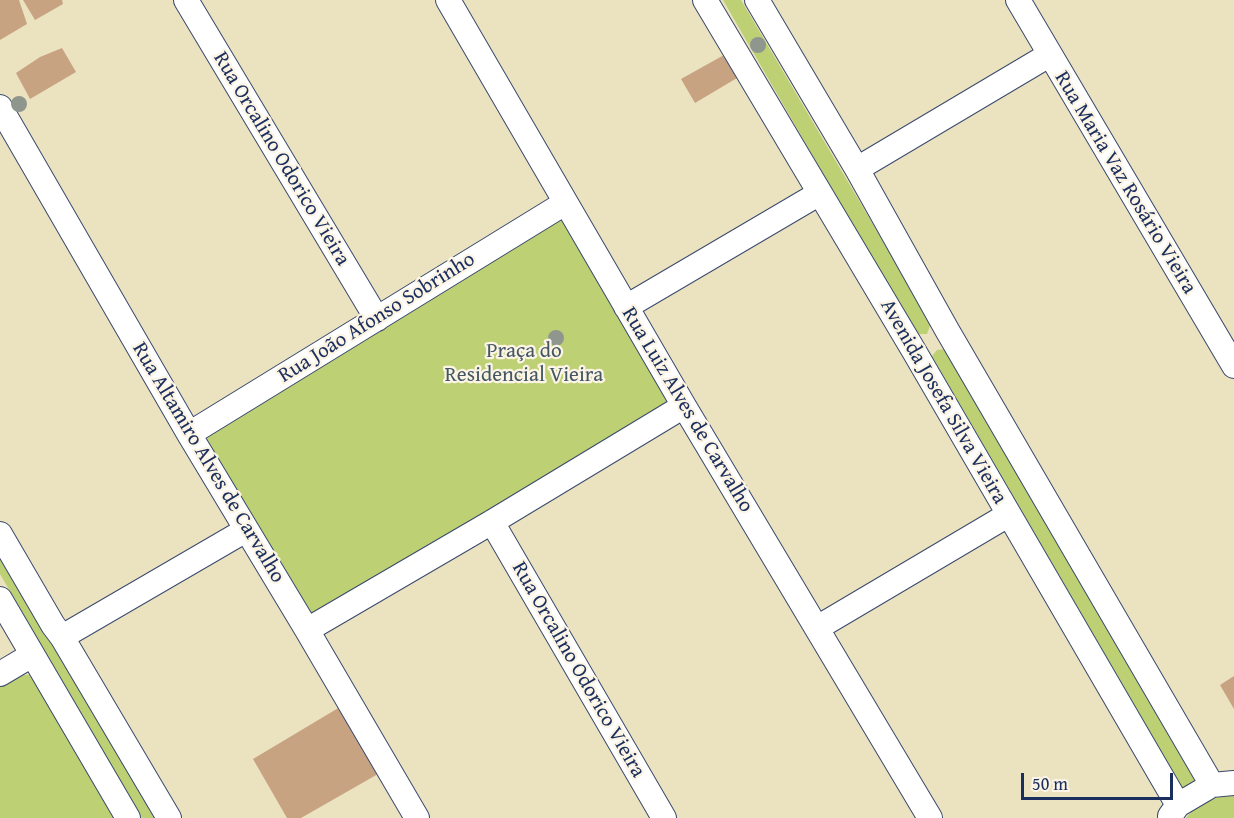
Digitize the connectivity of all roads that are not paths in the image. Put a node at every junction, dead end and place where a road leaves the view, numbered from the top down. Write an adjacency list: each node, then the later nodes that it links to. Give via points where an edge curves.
1 (186, 0): 12 (street, Rua Orcalino Odorico Vieira)
2 (448, 0): 10 (street, Rua Luiz Alves de Carvalho)
3 (705, 0): 9 (street, Avenida Josefa Silva Vieira)
4 (757, 0): 8 (street, Avenida Josefa Silva Vieira)
5 (1018, 0): 6 (street, Rua Maria Vaz Rosário Vieira)
6 (1049, 55): 8 (street); 15 (street, Rua Maria Vaz Rosário Vieira)
7 (0, 107): 17 (street, Rua Altamiro Alves de Carvalho)
8 (856, 169): 13 (street, Avenida Josefa Silva Vieira)
9 (820, 193): 11 (street); 14 (street, Avenida Josefa Silva Vieira)
10 (565, 203): 11 (street, Rua Luiz Alves de Carvalho); 12 (street, Rua João Afonso Sobrinho)
11 (626, 307): 16 (street, Rua Luiz Alves de Carvalho)
12 (377, 319): 17 (street, Rua João Afonso Sobrinho)
13 (948, 330): 14 (street); 28 (street, Avenida Josefa Silva Vieira)
14 (914, 351): 18 (street, Avenida Josefa Silva Vieira)
15 (1234, 366)
16 (684, 406): 19 (street); 23 (street, Rua Luiz Alves de Carvalho)
17 (189, 434): 20 (street, Rua Altamiro Alves de Carvalho)
18 (1008, 514): 23 (street); 29 (street, Avenida Josefa Silva Vieira)
19 (492, 522): 24 (street); 33 (street, Rua Orcalino Odorico Vieira)
20 (246, 530): 24 (street, Rua Altamiro Alves de Carvalho); 25 (street)
21 (0, 534): 25 (street)
22 (0, 599): 26 (street)
23 (817, 628): 34 (street, Rua Luiz Alves de Carvalho)
24 (307, 630): 32 (street, Rua Altamiro Alves de Carvalho)
25 (62, 637): 31 (street)
26 (32, 655): 27 (street); 30 (street)
27 (0, 674)
28 (1223, 784): 29 (street)
29 (1173, 812)
30 (128, 818)
31 (170, 818)
32 (417, 818)
33 (664, 818)
34 (930, 818)

